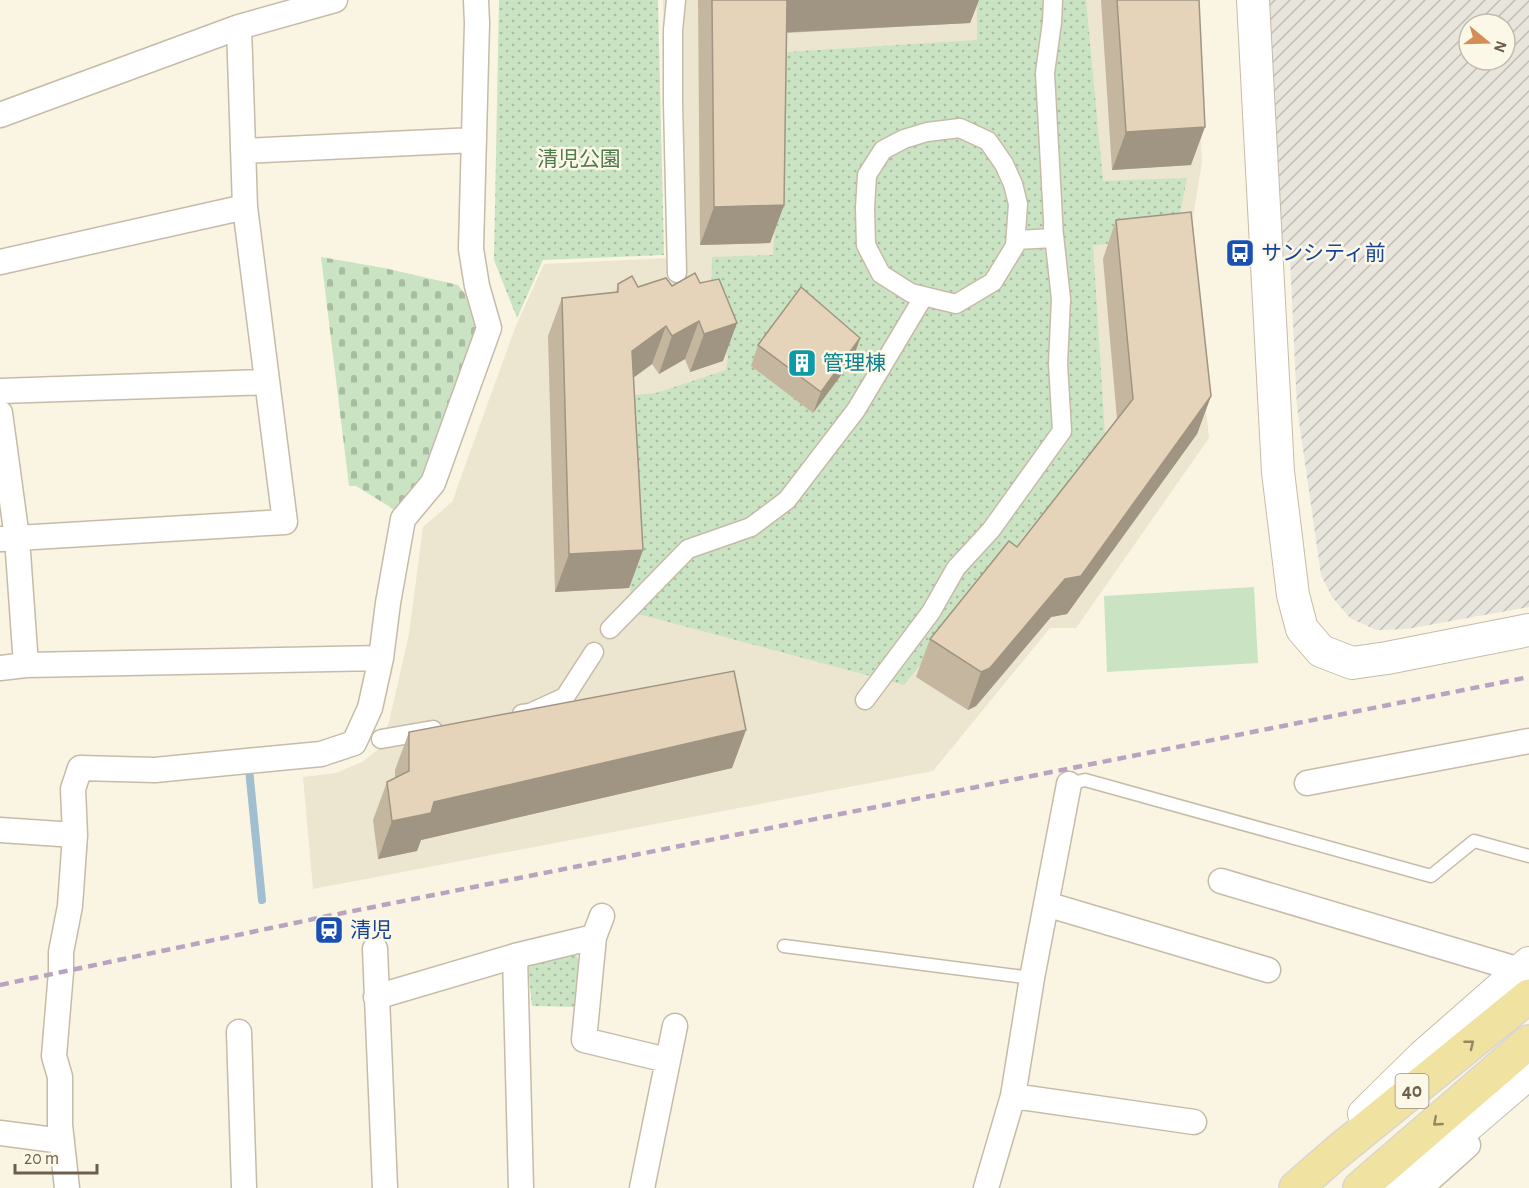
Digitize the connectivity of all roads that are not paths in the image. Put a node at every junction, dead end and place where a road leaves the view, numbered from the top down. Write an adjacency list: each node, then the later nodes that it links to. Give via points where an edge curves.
1 (335, 0): 6 (street)
2 (476, 0): 8 (street)
3 (676, 0): 14 (street, via 673,103)
4 (1053, 0): 11 (street, via 1046,73)
5 (1253, 0): 21 (street, via 1278,472 1293,595 1302,629 1321,651 1352,663)
6 (239, 27): 7 (street); 9 (street)
7 (0, 115)
8 (474, 140): 9 (street); 23 (street, via 471,249 489,328 433,483 404,519)
9 (243, 151): 10 (street)
10 (246, 207): 13 (street); 16 (street)
11 (1053, 226): 12 (street, via 1054,238); 26 (street, via 1061,299 1058,364 1062,432 991,530 956,568 931,612)
12 (1016, 240): 15 (street, via 993,282 956,304); 15 (street, via 1018,204 1013,184 988,141 960,128 927,132 883,150 867,175 866,244 881,274 911,293)
13 (0, 262)
14 (677, 273)
15 (924, 296): 20 (street, via 856,410 786,500 751,527 688,549)
16 (267, 382): 17 (street); 19 (street, via 285,522)
17 (0, 390)
18 (0, 413): 19 (street)
19 (9, 538): 24 (street)
20 (610, 629)
21 (1529, 630)
22 (594, 652): 27 (street, via 565,697 530,713)
23 (381, 658): 24 (street); 34 (street, via 370,708 354,743 321,754 155,770 81,768 73,789)
24 (26, 665): 25 (street)
25 (0, 668)
26 (865, 700)
27 (507, 717)
28 (450, 727): 29 (street)
29 (381, 739)
30 (1529, 741): 31 (street)
31 (1307, 783)
32 (1069, 784): 35 (lane, via 1084,780 1431,876 1474,841); 37 (street)
33 (0, 830): 34 (street)
34 (75, 835): 53 (street, via 54,1056 60,1077)
35 (1529, 856)
36 (1221, 881): 42 (street)
37 (1046, 904): 41 (street); 43 (street)
38 (784, 946): 43 (lane)
39 (375, 949): 44 (street)
40 (515, 956): 44 (street); 48 (street, via 598,926 585,1040); 57 (street)
41 (1268, 970)
42 (1526, 976): 60 (street, via 1423,1056); 61 (main road, 40, one-way to 42)
43 (1032, 978): 50 (street)
44 (376, 997): 56 (street)
45 (675, 1026): 48 (street)
46 (239, 1032): 55 (street)
47 (1529, 1042): 62 (main road, 40, one-way to 62)
48 (667, 1060): 58 (street)
49 (1518, 1083): 63 (street); 64 (street, via 1470,1144)
50 (1012, 1096): 51 (street); 59 (street)
51 (1194, 1122)
52 (0, 1133): 53 (street)
53 (62, 1141): 54 (street)
54 (67, 1188)
55 (244, 1188)
56 (385, 1188)
57 (521, 1188)
58 (642, 1188)
59 (986, 1188)
60 (1289, 1188)
61 (1296, 1188)
62 (1360, 1188)
63 (1395, 1188)
64 (1420, 1188)

